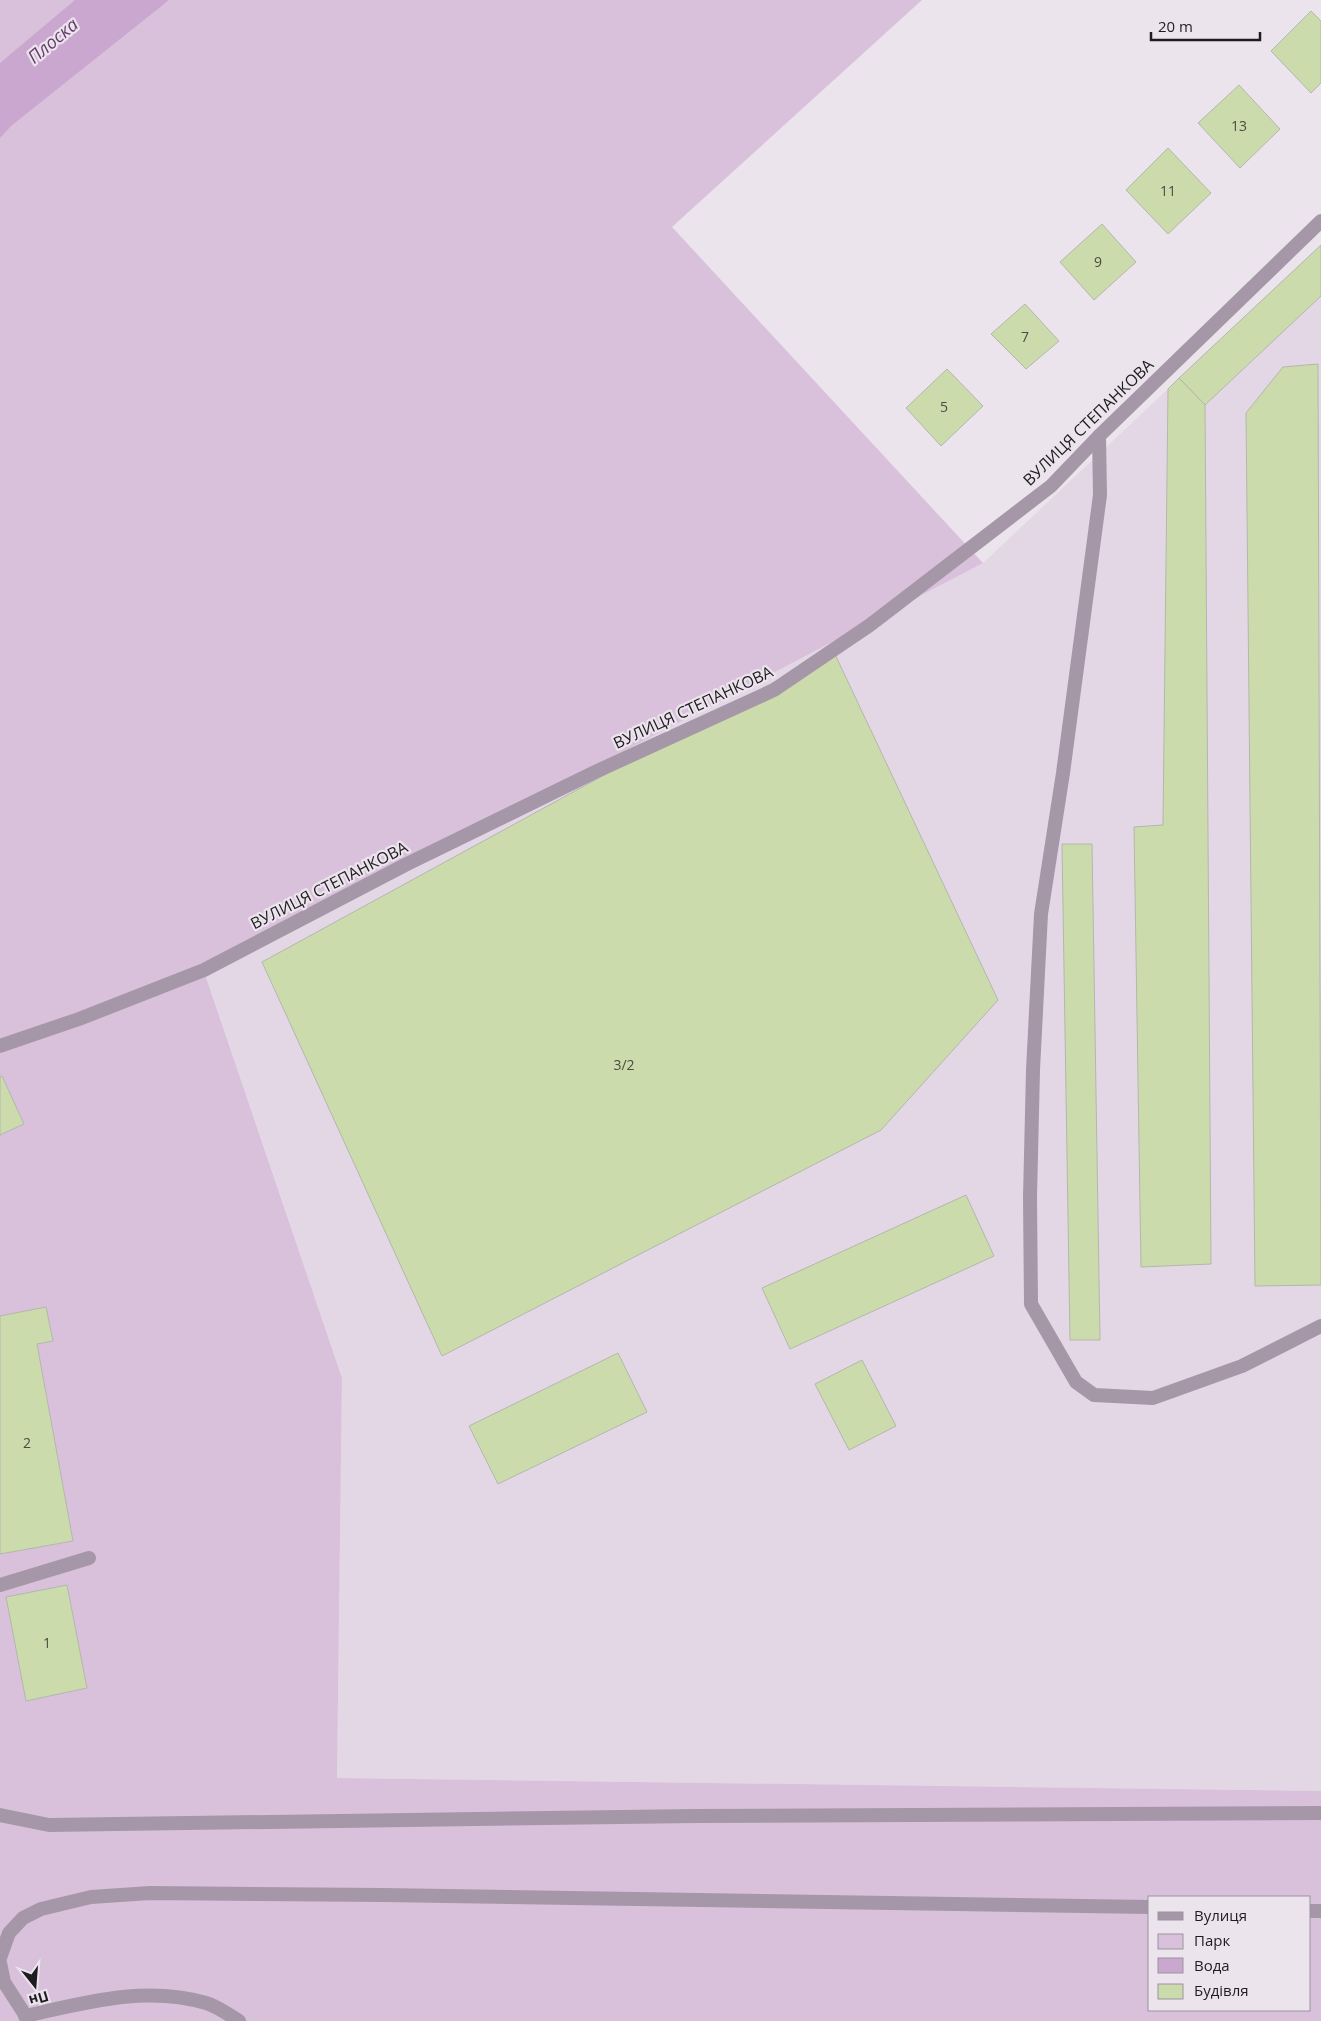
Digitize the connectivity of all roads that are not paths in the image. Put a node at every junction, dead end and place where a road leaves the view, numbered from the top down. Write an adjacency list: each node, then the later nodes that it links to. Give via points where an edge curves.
1 (1321, 221): 2 (street, ВУЛИЦЯ СТЕПАНКОВА)
2 (1099, 436): 3 (street, ВУЛИЦЯ СТЕПАНКОВА, via 1051,486 968,552 870,625 774,690 595,772 204,970); 4 (street, via 1098,505 1041,914 1033,1070 1031,1304 1076,1382 1094,1395 1154,1398 1242,1366)
3 (0, 1046)
4 (1321, 1326)
5 (89, 1558): 6 (street)
6 (0, 1585)
7 (1321, 1813): 8 (street, via 696,1816 49,1825)
8 (0, 1815)
9 (1148, 1907): 10 (street, via 412,1895 91,1896 41,1909 23,1918 9,1933)
10 (0, 1958)
11 (0, 1963): 12 (street, via 4,1982)
12 (27, 2019): 13 (street, via 98,2000 145,1994 207,2003)
13 (239, 2021)

